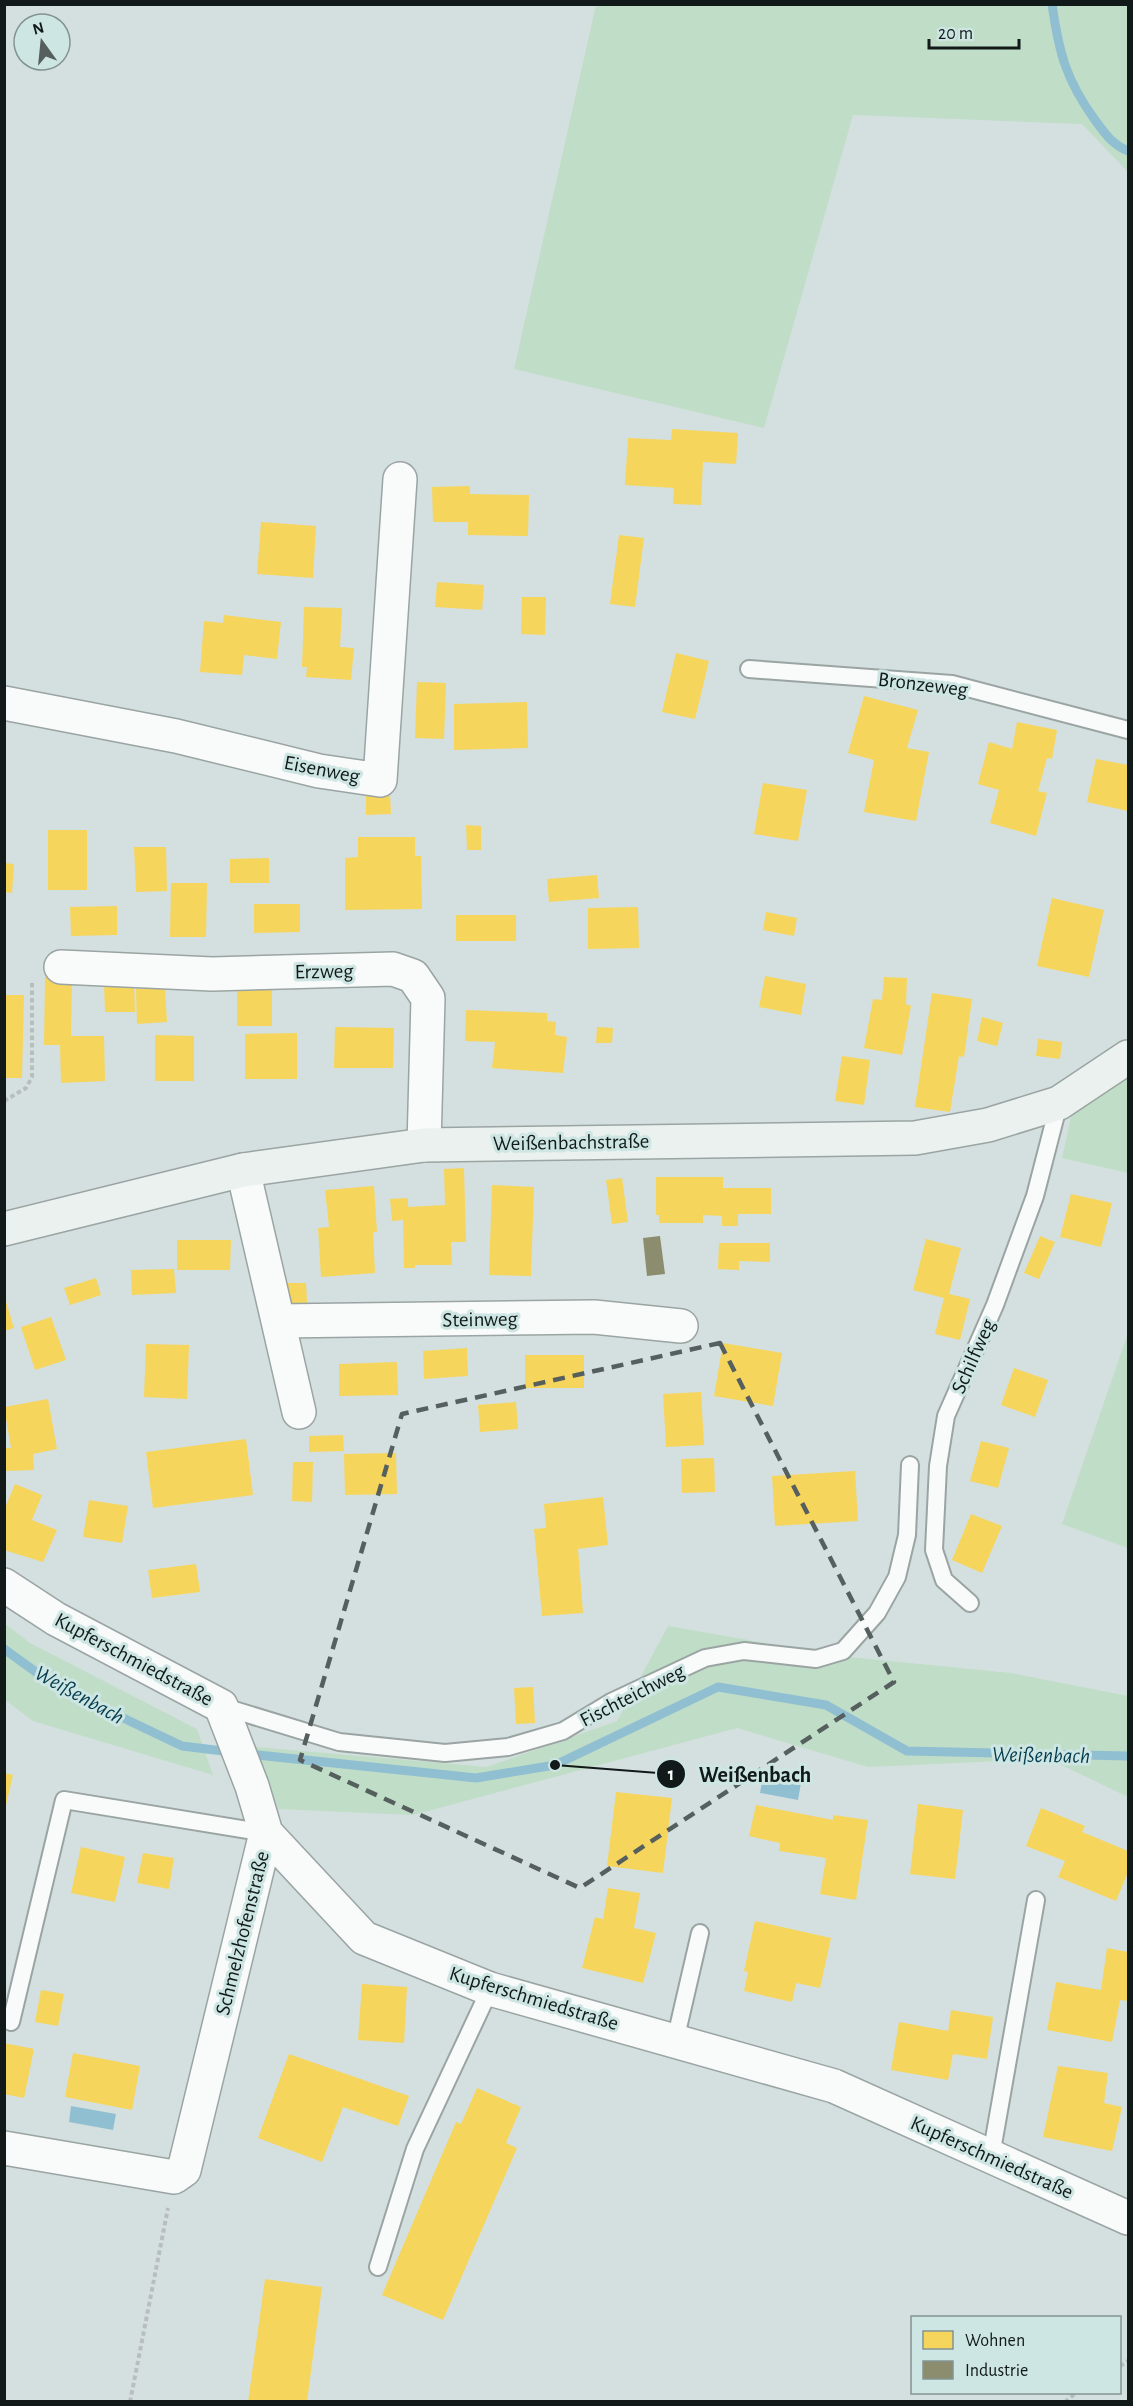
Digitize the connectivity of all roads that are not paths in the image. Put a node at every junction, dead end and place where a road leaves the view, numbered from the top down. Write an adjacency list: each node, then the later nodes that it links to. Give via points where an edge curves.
1 (400, 479): 3 (street, Eisenweg, via 380,780 319,771 176,736)
2 (749, 669): 4 (lane, Bronzeweg, via 952,684)
3 (4, 703)
4 (1128, 730)
5 (47, 973): 8 (street, Erzweg, via 393,969 413,976 428,998)
6 (1128, 1057): 7 (main road, Weißenbachstraße)
7 (1059, 1103): 8 (main road, Weißenbachstraße, via 988,1125 915,1138); 16 (lane, Schilfweg, via 1035,1196 995,1305 946,1416 938,1466 934,1550 944,1580)
8 (424, 1145): 9 (main road, Weißenbachstraße)
9 (243, 1170): 10 (main road, Weißenbachstraße); 11 (street)
10 (4, 1229)
11 (278, 1321): 12 (street, Steinweg, via 594,1317); 13 (street)
12 (681, 1326)
13 (299, 1412)
14 (910, 1465): 17 (lane, Fischteichweg, via 907,1535 897,1577 877,1613 843,1652 816,1659 744,1651 705,1658 611,1702 563,1731 508,1747 456,1752 339,1742)
15 (4, 1585): 17 (street, Kupferschmiedstraße)
16 (970, 1604)
17 (227, 1720): 18 (street, Kupferschmiedstraße)
18 (267, 1833): 21 (street, Kupferschmiedstraße, via 364,1938); 22 (lane, Schmelzhofenstraße, via 64,1800); 24 (street, Schmelzhofenstraße, via 184,2170 174,2177)
19 (1036, 1900): 25 (lane)
20 (700, 1933): 23 (lane)
21 (490, 1989): 23 (street, Kupferschmiedstraße); 27 (lane, via 415,2149)
22 (11, 2022)
23 (675, 2041): 25 (street, Kupferschmiedstraße, via 834,2086)
24 (4, 2148)
25 (991, 2156): 26 (street, Kupferschmiedstraße)
26 (1128, 2218)
27 (378, 2267)

